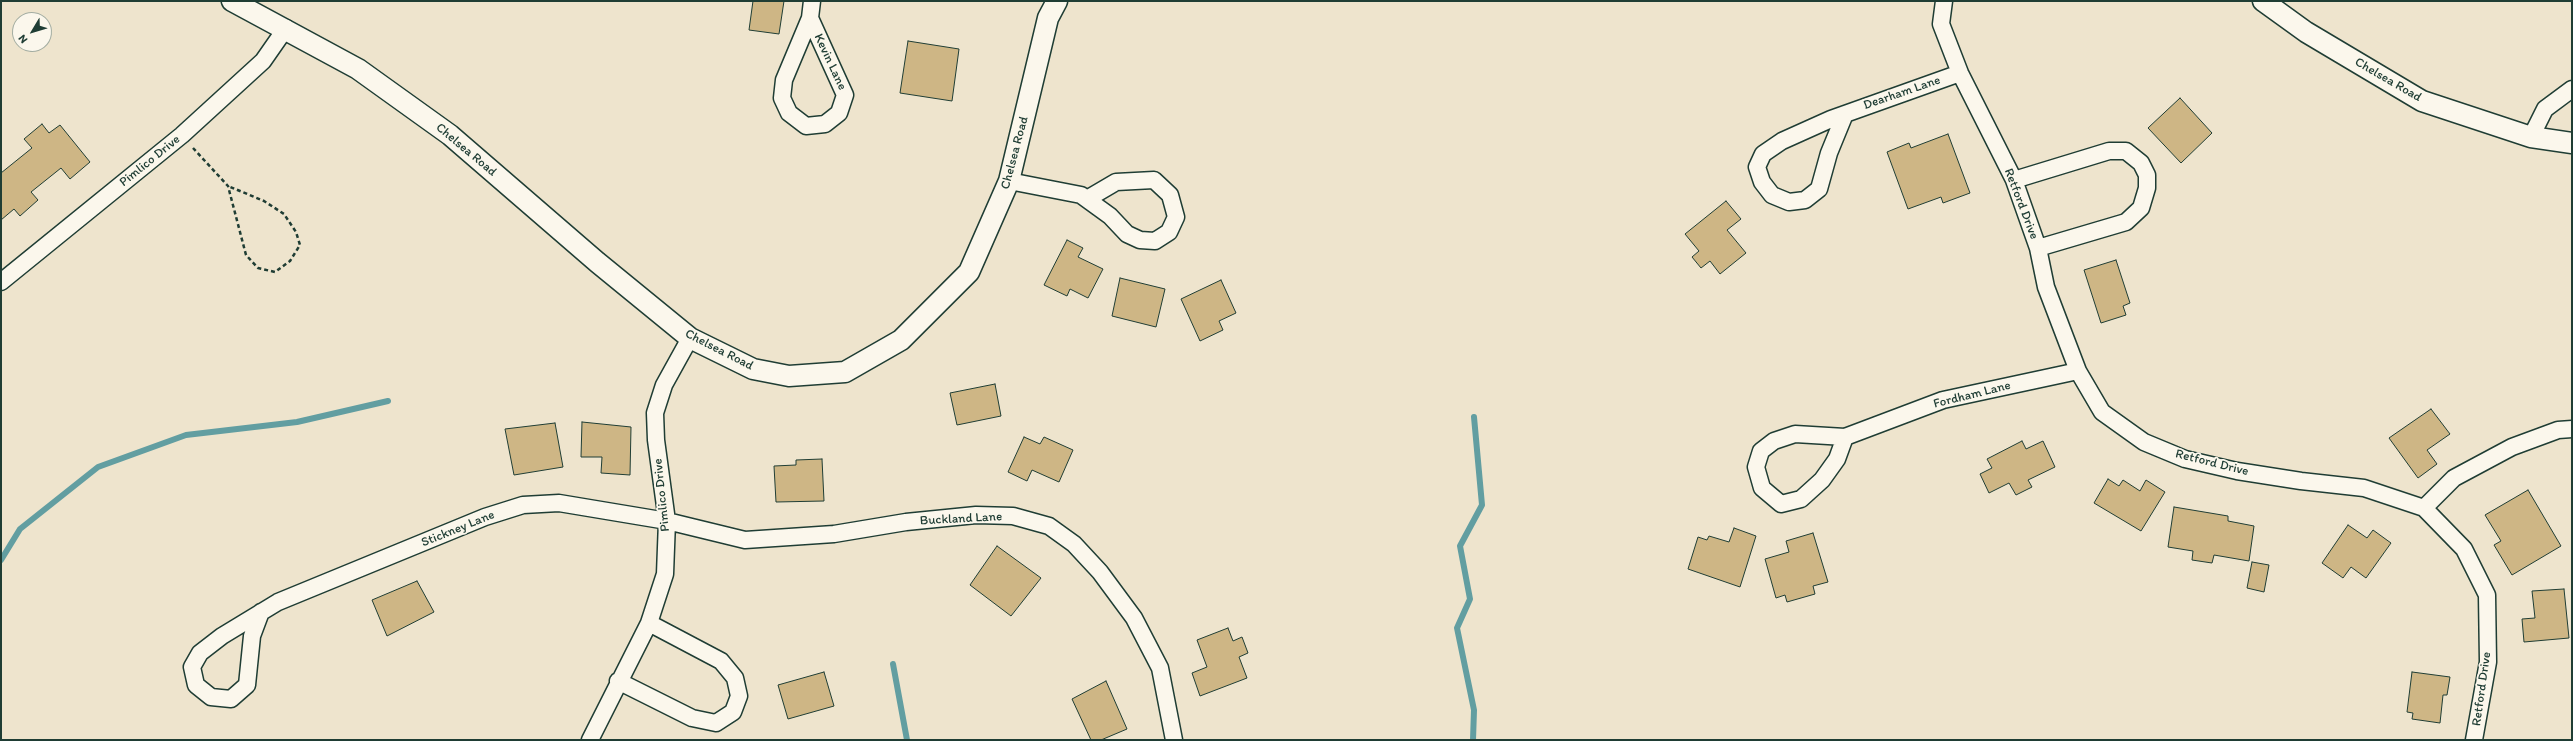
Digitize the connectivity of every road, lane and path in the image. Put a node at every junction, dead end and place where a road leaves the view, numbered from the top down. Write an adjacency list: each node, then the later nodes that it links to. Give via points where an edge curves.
1 (232, 1): 7 (street, Chelsea Road)
2 (812, 1): 6 (street, Kevin Lane)
3 (1057, 1): 15 (street, Chelsea Road, via 1048,18)
4 (1944, 1): 8 (street, Retford Drive, via 1941,24)
5 (2263, 1): 12 (street, Chelsea Road, via 2306,32 2422,101)
6 (810, 18): 6 (street, Kevin Lane, via 784,80 782,98 789,114 806,126 825,124 840,113 845,95)
7 (286, 28): 11 (street, Pimlico Drive, via 263,61); 20 (street, Chelsea Road, via 358,69 450,134 597,262)
8 (1960, 73): 10 (street, Dearham Lane); 14 (street, Retford Drive)
9 (2572, 89): 12 (street, via 2545,109)
10 (1845, 114): 10 (street, Dearham Lane, via 1782,141 1763,154 1757,167 1762,182 1772,195 1789,202 1805,200 1819,189 1829,153)
11 (182, 135): 16 (path); 19 (street, Pimlico Drive)
12 (2531, 137): 13 (street, Chelsea Road)
13 (2572, 143)
14 (2014, 180): 18 (street, Retford Drive); 18 (street, via 2108,151 2126,151 2141,163 2147,175 2141,208 2126,222)
15 (1009, 181): 17 (street); 20 (street, Chelsea Road, via 969,272 901,340 845,372 789,376 753,369)
16 (228, 186): 16 (path, via 264,201 284,214 296,232 300,245 290,261 275,272 258,268 246,255)
17 (1087, 199): 17 (street, via 1110,216 1127,234 1140,240 1155,241 1169,232 1176,217 1170,195 1154,180 1116,182)
18 (2038, 248): 21 (street, Retford Drive, via 2046,287)
19 (1, 282)
20 (690, 338): 25 (street, Pimlico Drive, via 664,386 655,413)
21 (2078, 371): 23 (street, Fordham Lane, via 1943,400); 24 (street, Retford Drive, via 2102,412 2144,442 2164,450 2237,471 2364,488)
22 (2572, 429): 24 (street, via 2558,430 2512,447 2454,478)
23 (1845, 437): 23 (street, Fordham Lane, via 1795,434 1774,441 1760,451 1756,467 1762,488 1780,504 1801,499 1822,480 1836,459)
24 (2424, 508): 31 (street, Retford Drive, via 2464,549 2487,595 2488,662)
25 (667, 521): 26 (street, Stickney Lane, via 559,504 523,505 485,517 278,602); 27 (street, Pimlico Drive, via 665,574); 30 (street, Buckland Lane, via 745,540 834,534 906,522 976,515 1013,516 1050,526 1074,544 1100,572 1134,618 1160,668)
26 (261, 612): 26 (street, Stickney Lane, via 200,653 192,667 196,685 211,697 231,699 247,685 252,636)
27 (649, 623): 28 (street, Pimlico Drive); 28 (street, via 721,661 735,678 739,696 733,712 716,723 692,718)
28 (618, 681): 29 (street, Pimlico Drive)
29 (590, 740)
30 (1174, 740)
31 (2474, 740)

